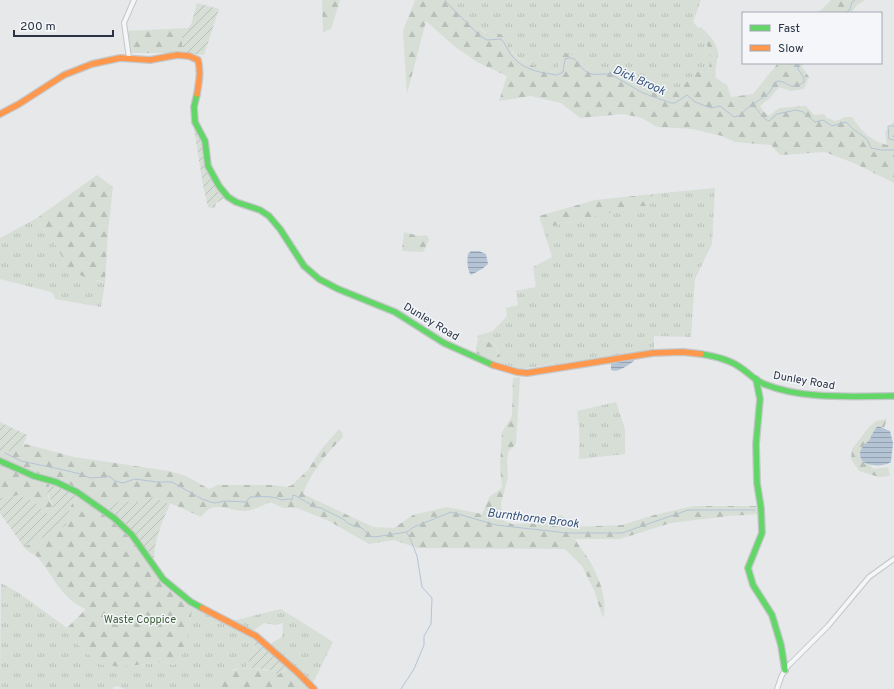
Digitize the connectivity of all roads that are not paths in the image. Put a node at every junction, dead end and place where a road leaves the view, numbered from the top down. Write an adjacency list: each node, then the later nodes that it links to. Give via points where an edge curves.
1 (134, 0): 2 (street, via 124,23)
2 (129, 58): 3 (street, via 73,70); 4 (street, Dunley Road, via 196,58 200,78 194,109 196,128 205,141 206,160 210,170 227,197 258,209 271,218 302,264 326,283 404,316 447,345 512,371 527,373 652,353 683,352 724,359 741,367)
3 (0, 114)
4 (756, 379): 5 (street, Dunley Road, via 771,386 825,396); 8 (street, via 760,399 756,444 762,533 748,568 753,585 772,615)
5 (894, 396)
6 (0, 461): 9 (street, via 77,492 114,518 132,535 163,580 191,602 256,636)
7 (894, 559): 8 (street, via 869,577 828,626)
8 (785, 670): 10 (street)
9 (314, 689)
10 (777, 689)

